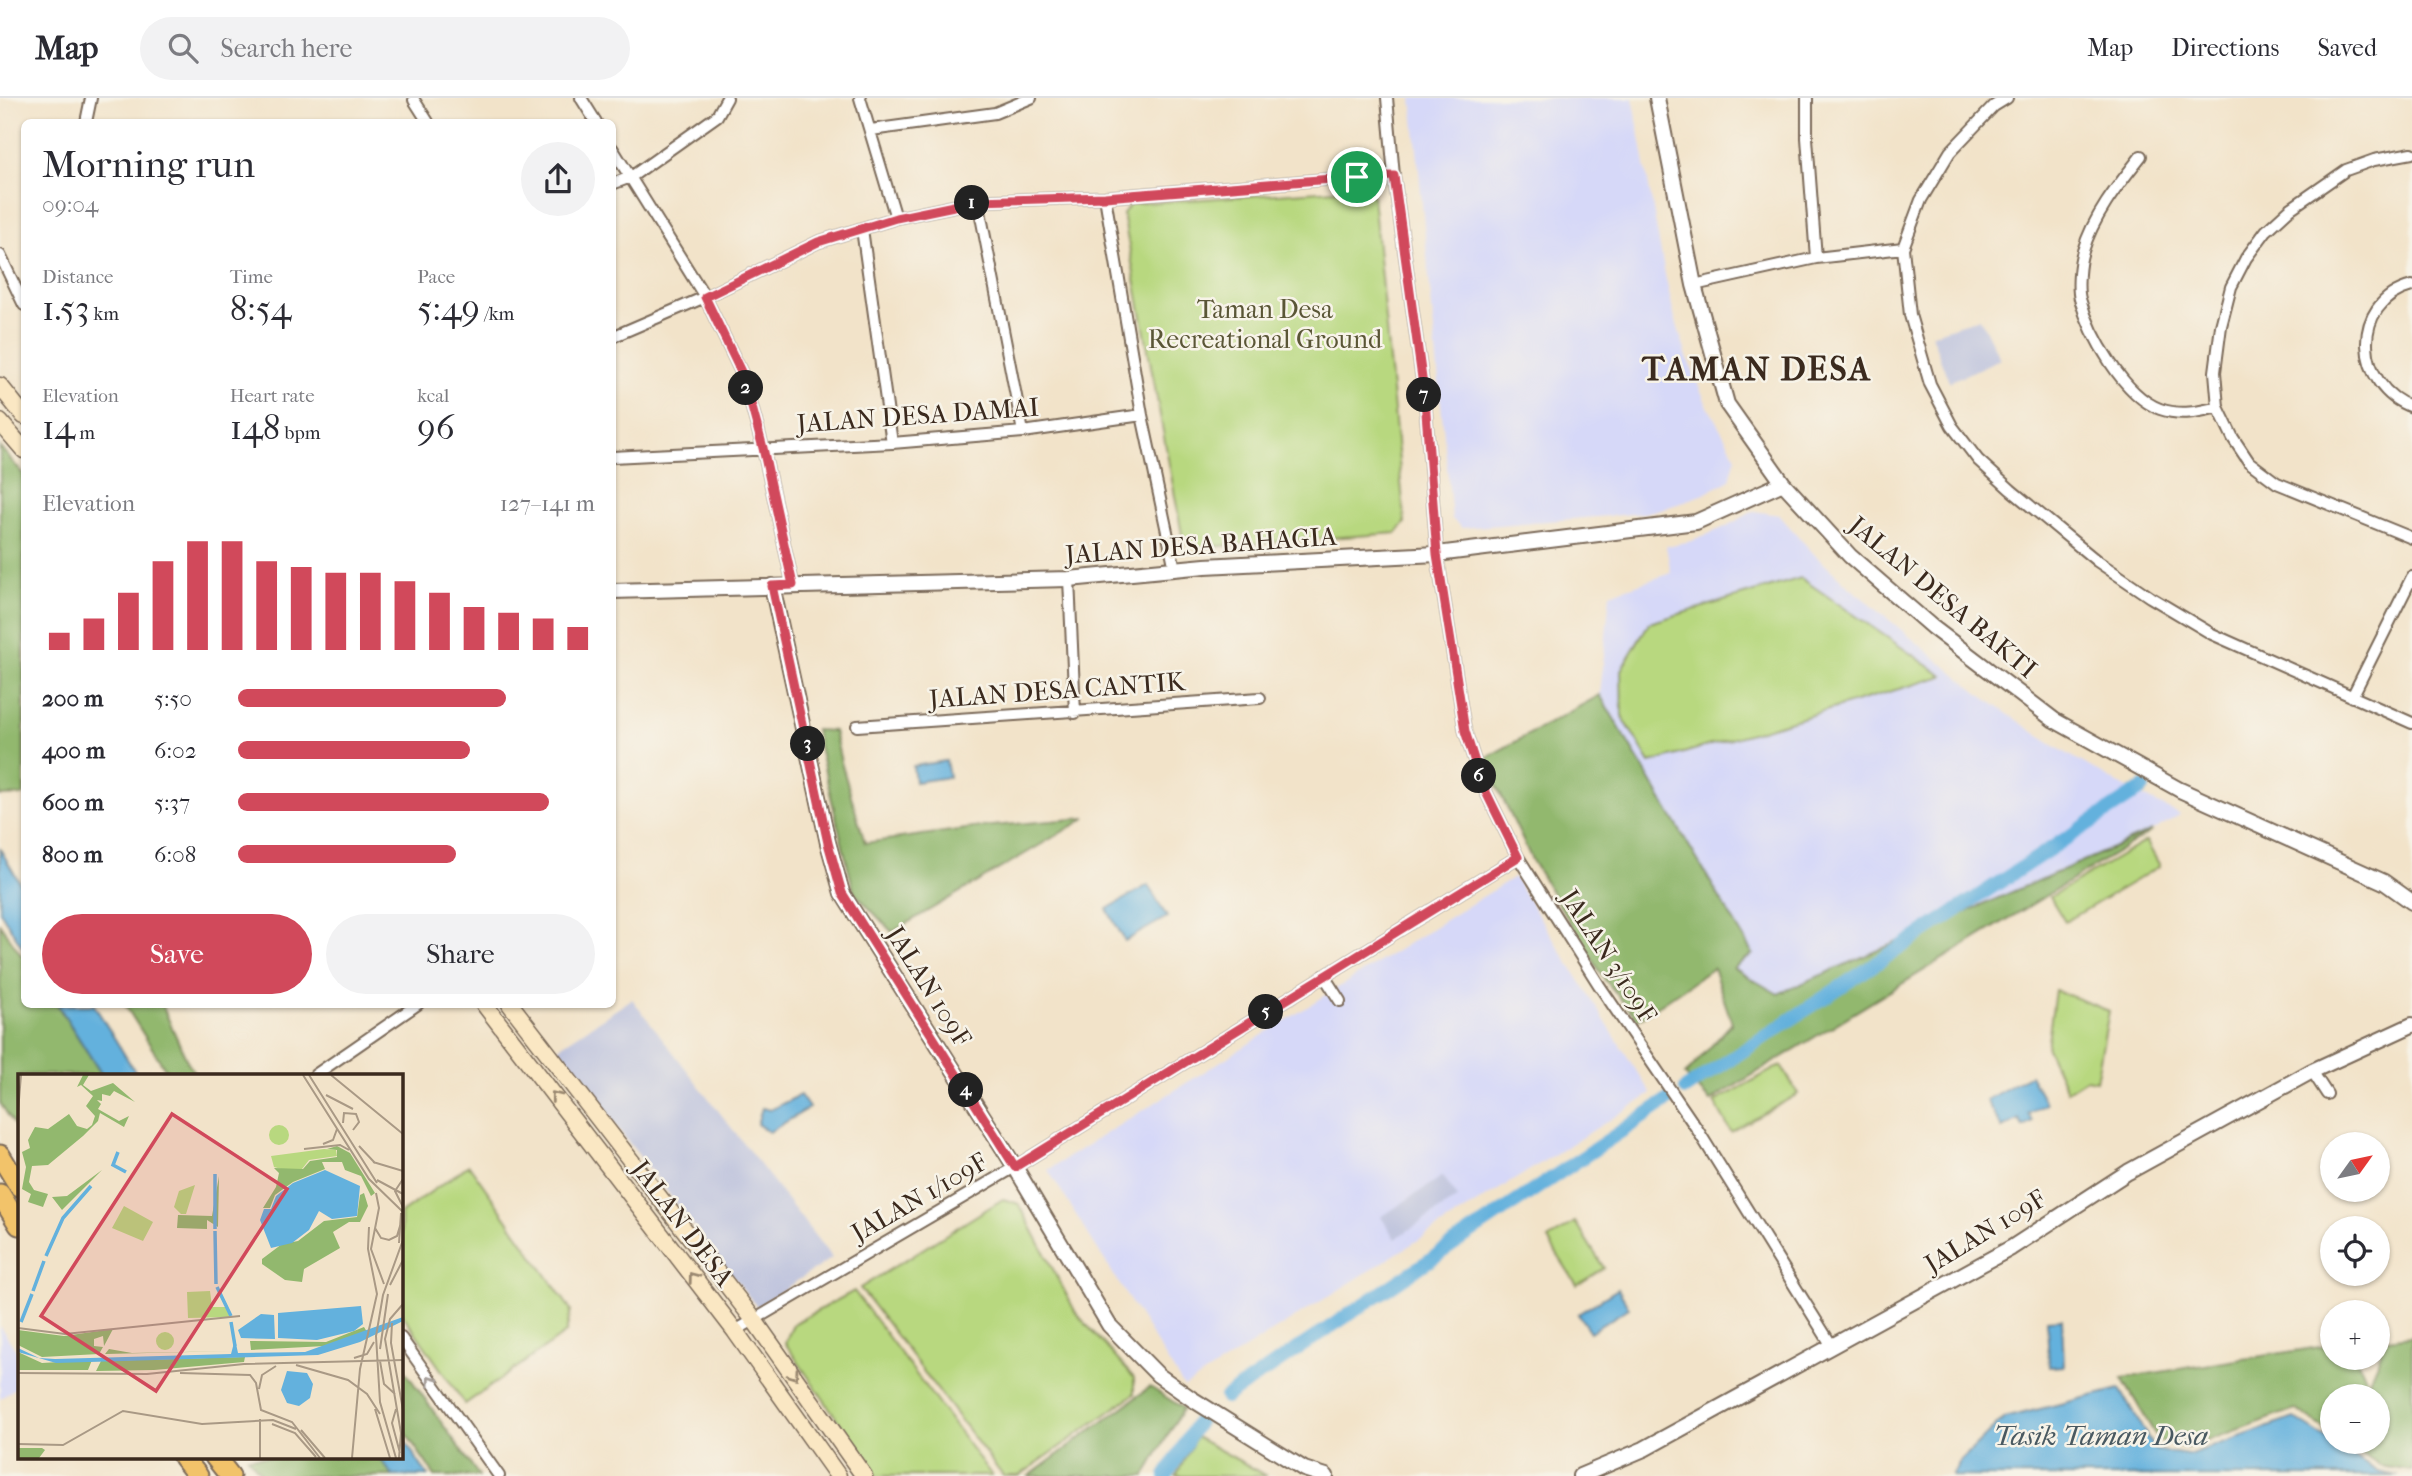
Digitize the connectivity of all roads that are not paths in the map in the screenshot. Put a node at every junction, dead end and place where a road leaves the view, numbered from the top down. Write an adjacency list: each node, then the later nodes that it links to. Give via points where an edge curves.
1 (91, 98): 11 (street)
2 (581, 98): 13 (street)
3 (727, 98): 19 (street, via 717,117)
4 (860, 98): 14 (street)
5 (1031, 98): 14 (street, via 995,114)
6 (1387, 98): 18 (street, JALAN 3/109F)
7 (1657, 98): 28 (street, JALAN DESA BAKTI)
8 (1807, 98): 27 (street)
9 (2007, 98): 25 (street, via 1950,152 1921,200)
10 (414, 100): 12 (street)
11 (87, 119)
12 (427, 119)
13 (594, 119)
14 (871, 130): 23 (street)
15 (2412, 153): 34 (street, via 2346,170 2266,231 2231,287 2215,372)
16 (616, 154): 19 (street)
17 (2141, 156): 34 (street, via 2109,195 2083,252 2079,297 2096,340 2122,379 2142,397 2158,409 2176,413)
18 (1394, 176): 21 (street); 46 (street, JALAN 3/109F, via 1425,400)
19 (631, 177): 20 (street); 30 (street)
20 (616, 183)
21 (1105, 197): 22 (street); 37 (street)
22 (978, 201): 23 (street); 39 (street)
23 (896, 218): 24 (street)
24 (862, 229): 30 (street, via 818,242); 40 (street)
25 (1903, 248): 27 (street); 53 (street, via 1910,315 1930,384 1952,426 1978,460 2097,561 2150,597 2212,634)
26 (0, 255): 31 (street)
27 (1816, 258): 28 (street)
28 (1694, 285): 44 (street, JALAN DESA BAKTI, via 1727,404)
29 (2412, 286): 35 (street, via 2379,304 2368,326 2366,351 2373,373 2387,391)
30 (705, 297): 32 (street); 42 (street, via 744,378)
31 (21, 299)
32 (616, 335)
33 (0, 386): 36 (main road)
34 (2218, 407): 45 (street, via 2249,462 2277,483)
35 (2412, 407)
36 (21, 412)
37 (1142, 415): 39 (street, JALAN DESA DAMAI); 47 (street)
38 (0, 422): 41 (main road)
39 (1023, 432): 40 (street, JALAN DESA DAMAI)
40 (892, 443): 42 (street, JALAN DESA DAMAI)
41 (21, 446)
42 (763, 448): 43 (street, JALAN DESA DAMAI); 50 (street)
43 (616, 457)
44 (1783, 484): 46 (street, JALAN DESA BAHAGIA, via 1696,522); 59 (street, JALAN DESA BAKTI, via 1850,556 2054,720 2180,790 2384,883)
45 (2412, 538)
46 (1437, 554): 47 (street, JALAN DESA BAHAGIA); 58 (street, JALAN 3/109F, via 1465,731 1482,784)
47 (1175, 569): 49 (street, JALAN DESA BAHAGIA)
48 (2412, 577): 53 (street)
49 (1069, 579): 50 (street, JALAN DESA BAHAGIA); 55 (street)
50 (793, 585): 51 (street, JALAN DESA BAHAGIA)
51 (772, 586): 52 (street, JALAN DESA BAHAGIA); 70 (street, JALAN 109F, via 842,893)
52 (616, 591)
53 (2352, 696): 56 (street)
54 (1260, 698): 55 (street, JALAN DESA CANTIK)
55 (1075, 713): 57 (street, JALAN DESA CANTIK)
56 (2412, 723)
57 (857, 726)
58 (1518, 857): 60 (street, JALAN 1/109F); 77 (street, JALAN 3/109F, via 1698,1129)
59 (2412, 902)
60 (1324, 976): 61 (street); 70 (street, JALAN 1/109F)
61 (1340, 1001)
62 (412, 1008): 67 (street)
63 (487, 1008): 75 (main road, JALAN DESA, one-way to 63)
64 (513, 1008): 74 (main road, JALAN DESA)
65 (2412, 1025): 66 (street, JALAN 109F)
66 (2312, 1070): 68 (street); 77 (street, JALAN 109F, via 2128,1172 2011,1248)
67 (317, 1074)
68 (2327, 1094)
69 (0, 1155): 71 (highway)
70 (1015, 1167): 74 (street, JALAN 1/109F); 85 (street, JALAN 109F, via 1109,1325 1158,1375 1250,1438 1304,1469)
71 (18, 1184)
72 (0, 1194): 73 (highway)
73 (18, 1222)
74 (754, 1320): 75 (street, JALAN 1/109F); 84 (main road, JALAN DESA, one-way to 84)
75 (734, 1331): 83 (main road, JALAN DESA)
76 (402, 1339): 82 (street, one-way to 76)
77 (1832, 1346): 86 (street, JALAN 109F, via 1644,1449)
78 (184, 1458): 80 (highway)
79 (216, 1458): 81 (highway)
80 (198, 1476)
81 (230, 1476)
82 (499, 1476)
83 (838, 1476)
84 (864, 1476)
85 (1326, 1476)
86 (1580, 1476)

